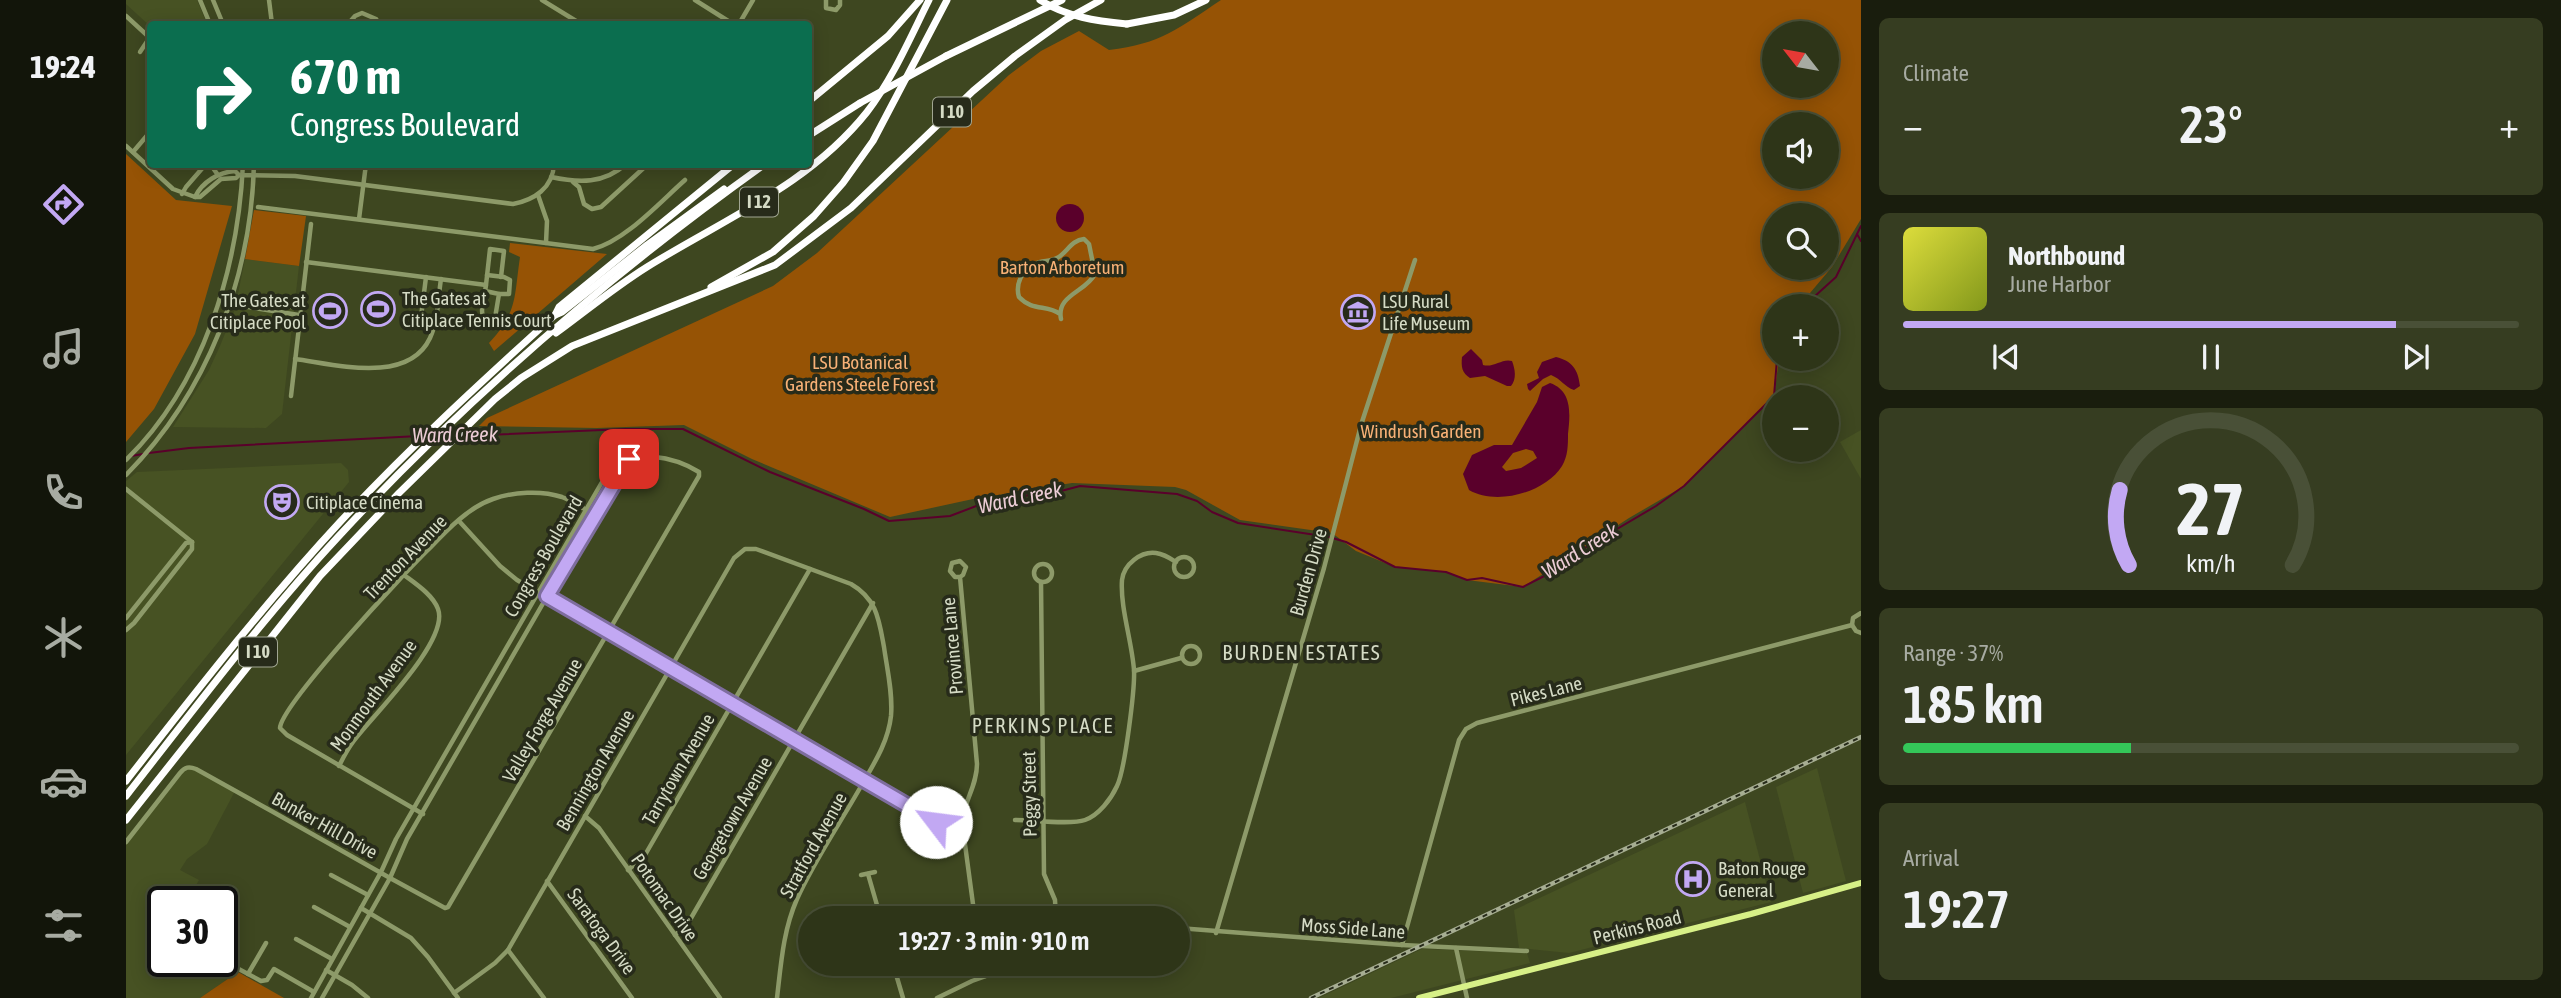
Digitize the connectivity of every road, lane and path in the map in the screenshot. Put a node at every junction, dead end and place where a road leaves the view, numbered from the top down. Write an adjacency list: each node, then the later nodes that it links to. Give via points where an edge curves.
1 (200, 0): 17 (street)
2 (213, 0): 18 (street)
3 (269, 0): 19 (street)
4 (542, 0): 22 (street)
5 (695, 0): 23 (street)
6 (753, 0): 24 (street)
7 (825, 0): 8 (street, via 830,11 841,5)
8 (841, 0)
9 (920, 0): 28 (highway, via 888,36)
10 (929, 0): 34 (highway, I 12, via 893,73 868,111)
11 (947, 0): 71 (highway, via 873,141 843,183 773,252)
12 (1040, 0): 15 (highway, bridge, via 1080,18 1127,24 1174,15)
13 (1062, 0): 29 (highway, bridge, via 946,56)
14 (1101, 0): 71 (highway, I 10, via 1031,43 973,91 813,239 775,265)
15 (1206, 0)
16 (126, 16): 25 (street)
17 (209, 21)
18 (222, 21)
19 (272, 21)
20 (351, 21): 21 (street, via 362,13)
21 (377, 21)
22 (576, 21)
23 (728, 21)
24 (741, 21)
25 (147, 34)
26 (147, 42): 27 (street)
27 (140, 52)
28 (812, 99)
29 (812, 133)
30 (147, 136): 32 (street)
31 (126, 146): 32 (street)
32 (133, 152): 33 (street)
33 (147, 165)
34 (812, 166)
35 (150, 168): 55 (street)
36 (204, 168): 55 (street)
37 (212, 168): 49 (street)
38 (242, 168): 47 (street)
39 (254, 168): 48 (street)
40 (365, 168): 54 (street)
41 (553, 168): 50 (street)
42 (622, 168): 53 (street, via 605,178)
43 (644, 168): 53 (street, via 601,207 592,209 584,204)
44 (729, 168): 75 (highway, via 559,307)
45 (760, 168): 52 (highway, I 10)
46 (810, 168): 78 (highway, I 12, via 615,288)
47 (241, 175): 48 (street); 49 (street, via 235,171); 70 (street, via 236,235)
48 (254, 175): 54 (street); 69 (street, via 250,220)
49 (220, 177): 55 (street, via 195,197)
50 (551, 177): 53 (street); 56 (street)
51 (685, 180): 60 (street, via 604,246 593,249)
52 (743, 180): 75 (highway, via 723,190); 78 (highway, I 10)
53 (573, 182)
54 (363, 185): 56 (street, via 513,204); 58 (street)
55 (183, 194)
56 (538, 195): 60 (street, via 547,221)
57 (258, 206): 58 (street)
58 (359, 219): 60 (street)
59 (312, 224): 62 (street)
60 (545, 243)
61 (1415, 260): 148 (street, Burden Drive, via 1370,396 1331,547)
62 (306, 262): 64 (street); 73 (street)
63 (487, 275): 65 (street); 65 (street, via 490,249 504,251); 67 (street)
64 (426, 277): 66 (street); 77 (street, via 421,317)
65 (501, 277): 68 (street, via 510,281 511,288 509,294)
66 (441, 279): 67 (street); 77 (street)
67 (486, 288): 68 (street); 68 (street, via 484,319 495,318)
68 (499, 293)
69 (231, 297): 70 (street); 72 (street); 73 (street)
70 (220, 298): 72 (street); 82 (street, via 198,355 168,409)
71 (683, 303): 124 (highway, I 10, via 572,346 508,388 312,585)
72 (229, 304): 74 (street); 83 (street, via 197,382 165,432)
73 (300, 308): 74 (street)
74 (300, 315): 79 (street)
75 (555, 315): 119 (highway, via 446,414 338,524)
76 (1061, 317): 76 (street, via 1072,293 1088,285 1095,275 1084,239 1056,259 1031,266 1018,284 1019,297 1027,304 1055,310)
77 (435, 319): 79 (street, via 420,351 391,367)
78 (532, 348): 120 (highway, I 10, via 474,398 337,538 263,622)
79 (295, 359): 80 (street)
80 (291, 396)
81 (629, 459): 84 (street, Congress Boulevard, via 615,464); 85 (street, Congress Boulevard); 106 (street, Valley Forge Avenue, via 673,459 699,472)
82 (126, 460)
83 (126, 475)
84 (604, 478): 85 (street); 87 (street, Congress Boulevard)
85 (613, 483): 88 (street, Congress Boulevard)
86 (126, 489): 90 (street)
87 (586, 510): 88 (street, Trenton Avenue); 89 (street, Trenton Avenue, via 562,497 509,495 490,500); 98 (street, Congress Boulevard)
88 (595, 515): 99 (street, Congress Boulevard)
89 (459, 521): 93 (street, Trenton Avenue); 98 (street, via 508,573)
90 (192, 542): 95 (street, via 186,543); 97 (street, via 192,549)
91 (1176, 562): 91 (street, via 1179,575 1188,576 1194,568 1191,559 1182,557); 112 (street, via 1155,552 1127,565 1122,579)
92 (810, 569): 100 (street, via 851,584); 110 (street, Bennington Avenue, via 745,549 734,558); 113 (street, Tarrytown Avenue)
93 (404, 575): 117 (street, Monmouth Avenue, via 433,599 439,624 411,674 355,739); 117 (street, Trenton Avenue, via 282,718 280,728 287,736)
94 (960, 577): 140 (street, Province Lane, via 977,764 962,822)
95 (156, 579): 97 (street); 102 (street)
96 (1041, 582): 96 (street, via 1051,576 1050,568 1042,564 1034,573); 126 (street, Peggy Street)
97 (163, 584): 104 (street)
98 (539, 592): 99 (street); 109 (street, Congress Boulevard)
99 (547, 596): 106 (street); 111 (street, Congress Boulevard)
100 (873, 603): 115 (street, Georgetown Avenue); 118 (street, Stratford Avenue, via 880,621 891,717 884,745)
101 (1861, 613): 103 (street)
102 (126, 619): 104 (street)
103 (1852, 625): 107 (street); 152 (street, Pikes Lane, via 1466,729 1459,740)
104 (131, 626): 105 (street)
105 (126, 630)
106 (608, 633): 110 (street); 143 (street, Valley Forge Avenue)
107 (1861, 633)
108 (1181, 658): 108 (street, via 1194,664 1200,652 1187,646); 112 (street)
109 (497, 664): 111 (street); 114 (street, Congress Boulevard)
110 (671, 668): 113 (street); 123 (street, Bennington Avenue)
111 (506, 669): 116 (street, Congress Boulevard)
112 (1134, 671): 126 (street, via 1118,784 1104,807 1085,820)
113 (732, 704): 115 (street); 129 (street, Tarrytown Avenue, via 645,855)
114 (455, 737): 116 (street); 121 (street, Congress Boulevard)
115 (794, 740): 118 (street); 149 (street, Georgetown Avenue, via 687,925)
116 (464, 741): 122 (street, Congress Boulevard)
117 (339, 766): 121 (street)
118 (864, 780): 127 (street); 173 (street, Stratford Avenue, via 796,901 783,945)
119 (126, 781)
120 (126, 796)
121 (414, 809): 122 (street); 131 (street, Congress Boulevard)
122 (423, 814): 135 (street, Congress Boulevard)
123 (585, 816): 129 (street, Potomac Drive); 136 (street, Bennington Avenue)
124 (126, 820)
125 (1015, 820): 126 (street)
126 (1042, 820): 141 (street, Peggy Street, via 1044,874)
127 (936, 822)
128 (126, 842): 131 (street, Bunker Hill Drive, via 188,767)
129 (628, 870): 149 (street, Potomac Drive)
130 (875, 872): 132 (street)
131 (381, 873): 135 (street, Bunker Hill Drive); 138 (street, Congress Boulevard)
132 (868, 874): 134 (street); 139 (street)
133 (331, 875): 138 (street)
134 (861, 875)
135 (390, 878): 143 (street, Bunker Hill Drive); 145 (street, Congress Boulevard)
136 (547, 881): 154 (street, Bennington Avenue); 171 (street, Saratoga Drive)
137 (1861, 883): 163 (main road, Perkins Road)
138 (368, 895): 144 (street, Congress Boulevard)
139 (877, 906)
140 (973, 906)
141 (1055, 906)
142 (314, 907): 146 (street)
143 (448, 907)
144 (361, 908): 145 (street); 146 (street, Congress Boulevard)
145 (370, 913): 160 (street, Congress Boulevard); 165 (street, via 417,944)
146 (350, 927): 156 (street, Congress Boulevard)
147 (1190, 930): 148 (street, Moss Side Lane)
148 (1216, 933): 152 (street, Moss Side Lane)
149 (675, 935): 172 (street, Potomac Drive)
150 (296, 939): 156 (street)
151 (265, 943): 159 (street)
152 (1402, 945): 153 (street, Moss Side Lane)
153 (1456, 948): 155 (street, Moss Side Lane); 163 (street)
154 (508, 950): 165 (street, Bennington Avenue); 170 (street)
155 (1527, 951)
156 (332, 959): 158 (street, Congress Boulevard)
157 (238, 969): 159 (street)
158 (326, 970): 160 (street); 164 (street, Congress Boulevard)
159 (248, 974): 164 (street, via 263,982 274,969)
160 (335, 975): 167 (street, Congress Boulevard); 168 (street)
161 (897, 976): 174 (street)
162 (985, 976): 175 (street)
163 (1463, 987): 176 (main road, Perkins Road); 177 (street)
164 (314, 992): 166 (street, Congress Boulevard)
165 (454, 993): 169 (street)
166 (311, 998)
167 (323, 998)
168 (368, 998)
169 (458, 998)
170 (544, 998)
171 (632, 998)
172 (720, 998)
173 (777, 998)
174 (903, 998)
175 (937, 998)
176 (1419, 998)
177 (1467, 998)

